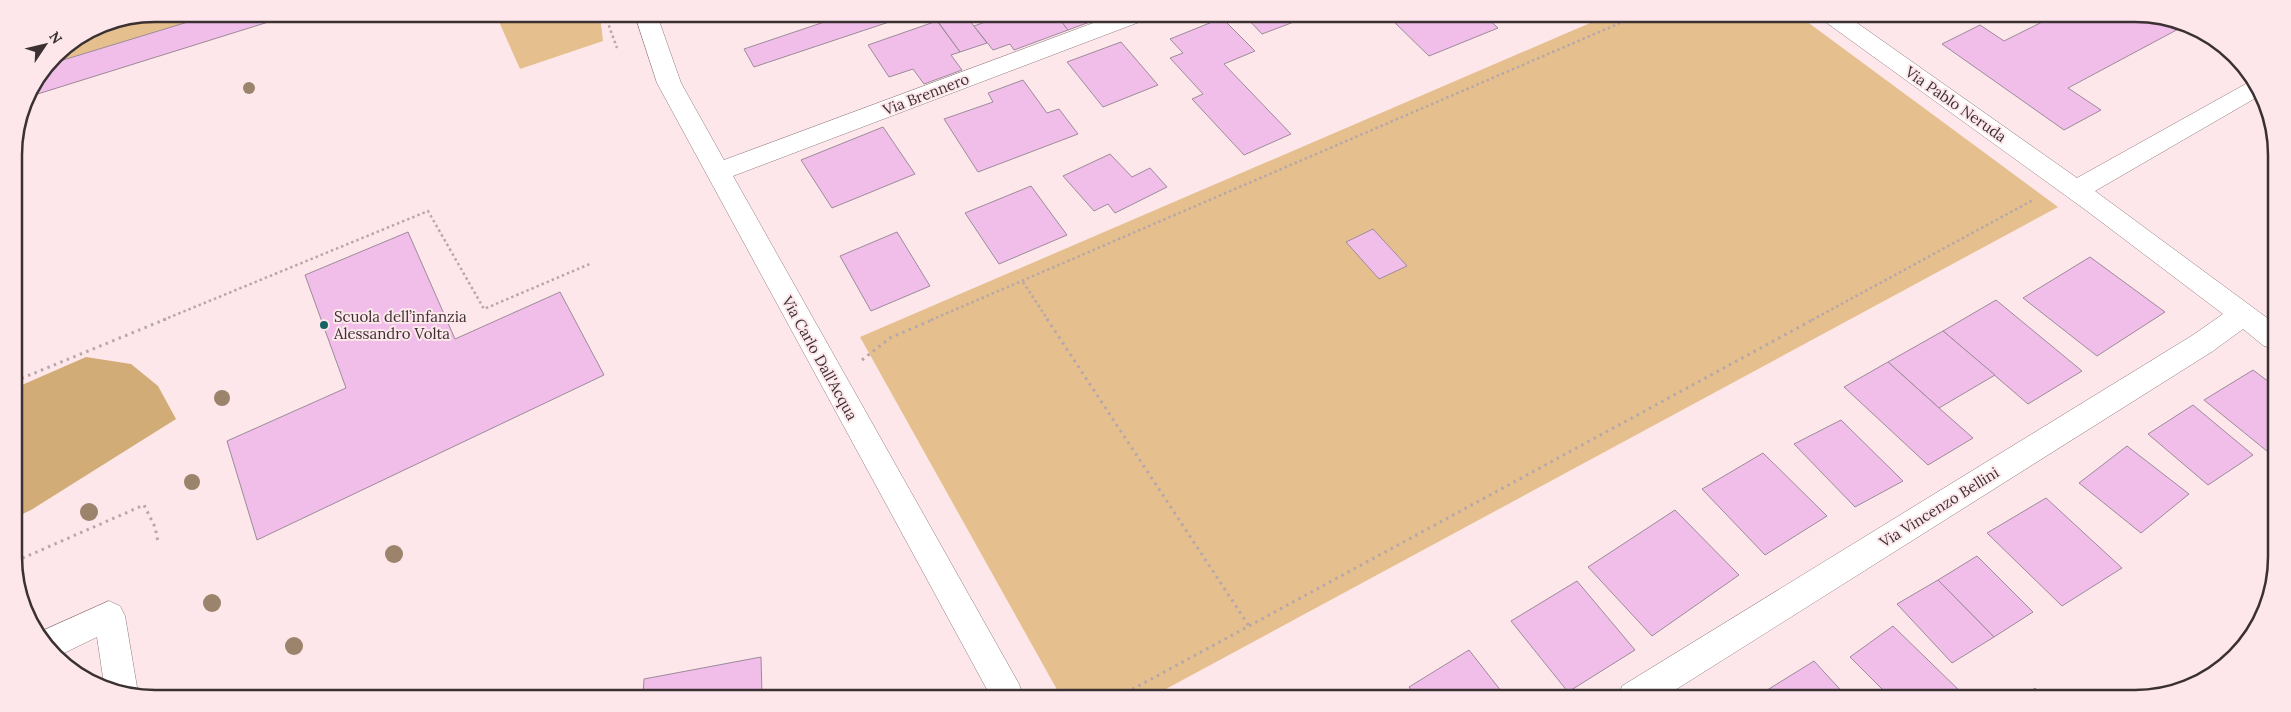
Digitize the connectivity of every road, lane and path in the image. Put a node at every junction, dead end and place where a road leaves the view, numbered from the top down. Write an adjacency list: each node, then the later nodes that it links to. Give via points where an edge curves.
1 (608, 22): 6 (path)
2 (648, 22): 8 (street, Via Carlo Dall'Acqua, via 669,83)
3 (1118, 22): 8 (street, Via Brennero)
4 (1622, 22): 11 (path)
5 (1849, 22): 9 (street, Via Pablo Neruda)
6 (618, 48)
7 (2251, 90): 9 (street, via 2119,165)
8 (717, 172): 15 (street, Via Carlo Dall'Acqua)
9 (2086, 197): 12 (street, Via Pablo Neruda); 18 (path, via 2033,200)
10 (592, 263): 14 (path, via 484,309 428,211)
11 (1023, 282): 15 (path, via 890,338); 18 (path)
12 (2242, 315): 13 (street, Via Pablo Neruda); 21 (street, Via Vincenzo Bellini, via 2203,343)
13 (2268, 334)
14 (22, 378)
15 (834, 382): 22 (street, Via Carlo Dall'Acqua)
16 (158, 542): 17 (path, via 155,527 144,505)
17 (22, 558)
18 (1249, 626): 23 (path)
19 (54, 642): 20 (street, via 109,616)
20 (121, 685)
21 (1646, 689)
22 (1004, 690)
23 (1132, 690)

